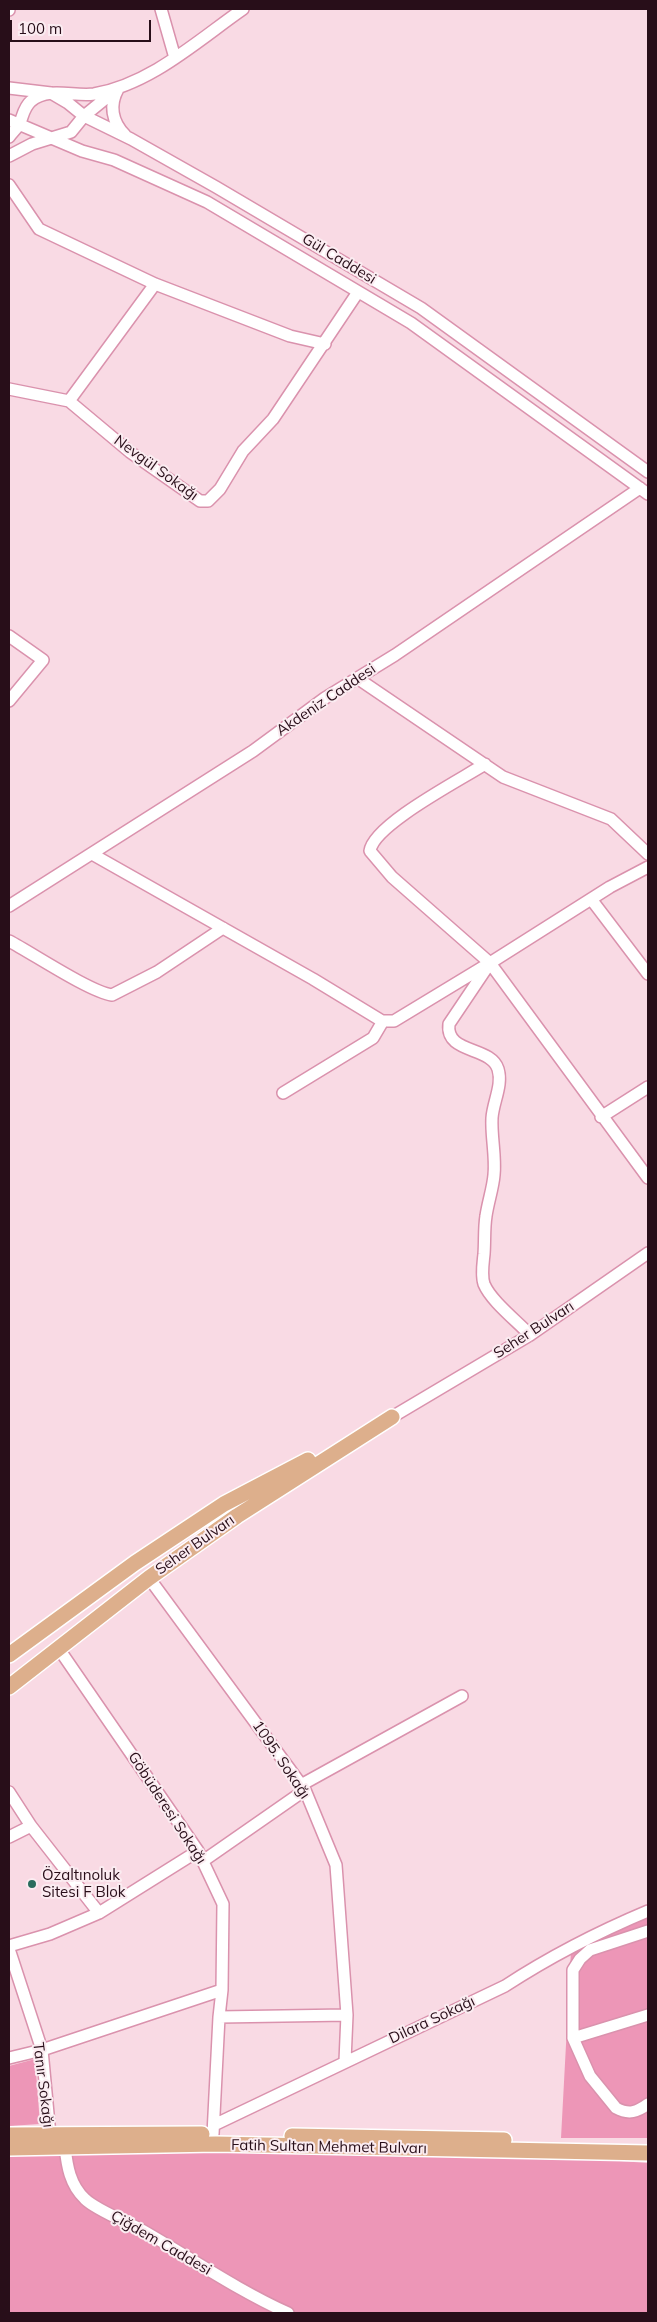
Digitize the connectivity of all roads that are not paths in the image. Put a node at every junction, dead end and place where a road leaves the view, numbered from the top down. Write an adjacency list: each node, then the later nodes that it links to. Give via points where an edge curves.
1 (161, 9): 3 (street)
2 (243, 9): 3 (street)
3 (175, 58): 4 (street)
4 (119, 87): 6 (street, via 93,94); 7 (street); 11 (street, via 113,113 121,131)
5 (9, 88): 6 (street, Gül Caddesi)
6 (51, 93): 7 (street, Gül Caddesi); 8 (street, via 32,100)
7 (84, 116): 10 (street, via 70,132); 11 (street, Gül Caddesi)
8 (14, 123): 9 (street); 10 (street, Gül Caddesi)
9 (9, 136)
10 (51, 138): 12 (street); 15 (street, Gül Caddesi, via 114,160 207,202)
11 (131, 139): 19 (street, Gül Caddesi, via 421,308)
12 (9, 156)
13 (9, 185): 14 (street, via 39,228)
14 (155, 284): 16 (street, via 290,336); 18 (street)
15 (358, 292): 16 (street, Nevgül Sokağı); 20 (street, Gül Caddesi, via 411,324)
16 (325, 344): 18 (street, Nevgül Sokağı, via 273,419 243,451 220,489 206,502 130,452)
17 (9, 389): 18 (street, Nevgül Sokağı)
18 (69, 401)
19 (648, 472)
20 (644, 491): 22 (street, Akdeniz Caddesi)
21 (9, 636): 23 (street, via 43,660)
22 (357, 678): 24 (street); 25 (street, Akdeniz Caddesi, via 253,752)
23 (9, 701)
24 (485, 764): 26 (street, via 503,777 611,819); 32 (street, via 402,815 383,830 370,851 392,877)
25 (92, 854): 29 (street, Akdeniz Caddesi); 30 (street)
26 (648, 854)
27 (648, 867): 28 (street)
28 (591, 899): 32 (street); 33 (street)
29 (9, 906)
30 (223, 928): 31 (street, via 151,975 112,995); 34 (street)
31 (9, 940)
32 (490, 963): 34 (street, via 394,1021); 37 (street); 40 (street, via 451,1020 449,1029 457,1044 488,1057 498,1068 500,1078 491,1131 494,1176 485,1219 482,1273 489,1293)
33 (648, 974)
34 (383, 1021): 36 (street, via 373,1038)
35 (648, 1087): 37 (street)
36 (283, 1093)
37 (601, 1117): 38 (street)
38 (648, 1178)
39 (648, 1253): 40 (street, Seher Bulvarı)
40 (530, 1334): 41 (street, Seher Bulvarı)
41 (392, 1417): 42 (main road, Seher Bulvarı, via 236,1516); 44 (main road, Seher Bulvarı, via 224,1504 135,1563)
42 (149, 1578): 43 (main road, Seher Bulvarı); 47 (street, 1095. Sokağı)
43 (59, 1649): 45 (main road, Seher Bulvarı); 51 (street, Göbüderesi Sokağı)
44 (9, 1655)
45 (9, 1687)
46 (462, 1696): 47 (street)
47 (303, 1788): 51 (street); 57 (street, 1095. Sokağı, via 336,1864)
48 (9, 1792): 49 (street)
49 (31, 1826): 50 (street); 53 (street)
50 (9, 1837)
51 (201, 1856): 53 (street); 56 (street, Göbüderesi Sokağı, via 223,1904)
52 (648, 1911): 63 (street, Dilara Sokağı, via 589,1937 505,1986)
53 (98, 1913): 55 (street)
54 (648, 1931): 60 (street, via 590,1950 580,1959 573,1970)
55 (9, 1948): 61 (street, Tanır Sokağı)
56 (222, 1990): 59 (street, Göbüderesi Sokağı); 61 (street)
57 (347, 2015): 59 (street); 63 (street, 1095. Sokağı)
58 (648, 2015): 60 (street)
59 (219, 2017): 65 (street, Göbüderesi Sokağı)
60 (573, 2038): 64 (street, via 590,2076 616,2108 635,2112)
61 (42, 2050): 62 (street); 66 (street, Tanır Sokağı)
62 (9, 2058)
63 (345, 2061): 65 (street, Dilara Sokağı)
64 (648, 2104)
65 (213, 2130): 66 (main road, Fatih Sultan Mehmet Bulvarı); 68 (main road, Fatih Sultan Mehmet Bulvarı)
66 (50, 2135): 67 (main road, Fatih Sultan Mehmet Bulvarı)
67 (9, 2136)
68 (648, 2143)
69 (65, 2147): 70 (main road, Fatih Sultan Mehmet Bulvarı); 71 (main road, Fatih Sultan Mehmet Bulvarı, via 216,2144); 72 (street, Çiğdem Caddesi, via 67,2166 85,2200 255,2298)
70 (9, 2148)
71 (648, 2153)
72 (288, 2313)

